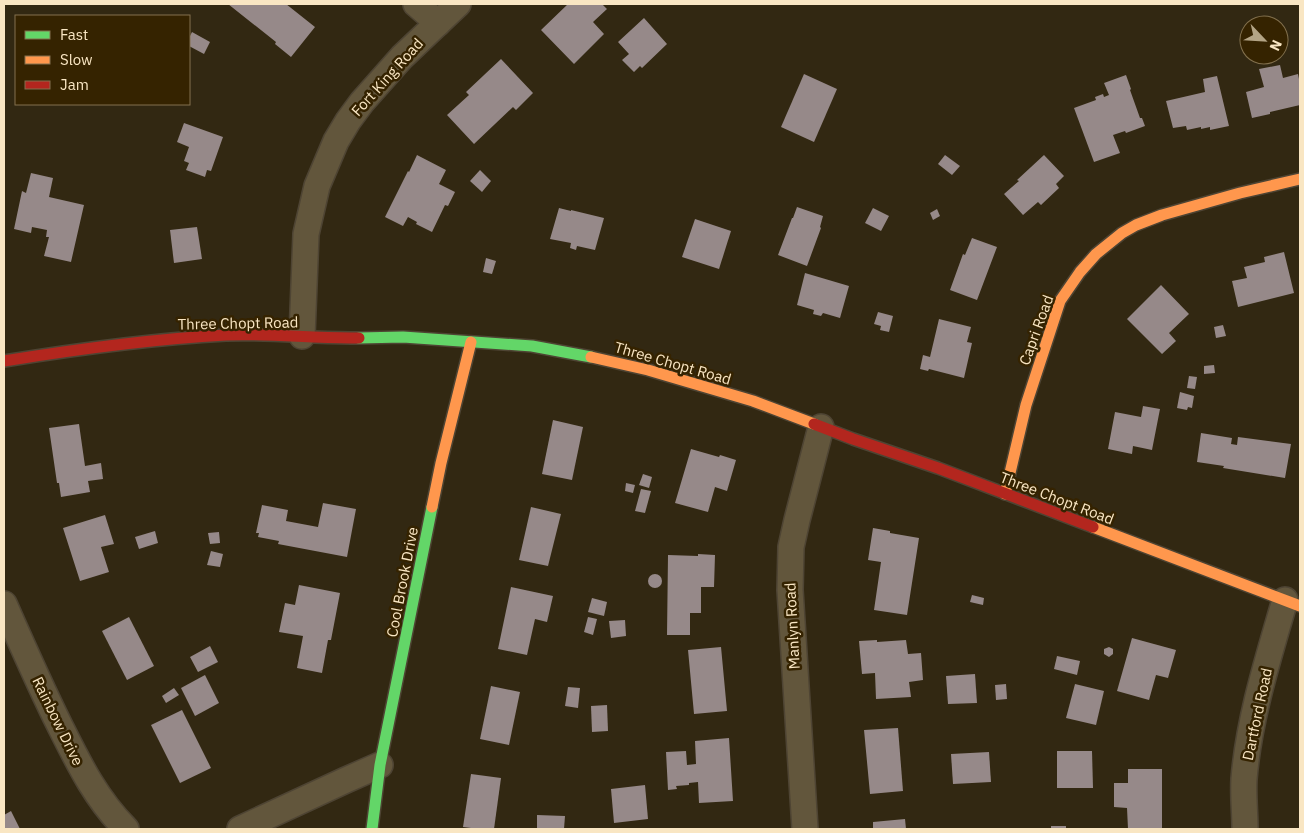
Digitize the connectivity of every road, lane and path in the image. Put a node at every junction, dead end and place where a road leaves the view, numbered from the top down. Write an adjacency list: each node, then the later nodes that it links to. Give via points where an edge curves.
1 (416, 4): 3 (street)
2 (458, 4): 3 (street, Fort King Road)
3 (438, 23): 5 (street, Fort King Road, via 362,102 336,141 317,186 306,234)
4 (1300, 179): 9 (main road, Capri Road, via 1162,215 1136,225 1096,254 1060,301 1026,405)
5 (302, 336): 6 (main road, Three Chopt Road, via 403,337); 7 (main road, Three Chopt Road, via 226,335 161,340)
6 (471, 342): 8 (main road, Three Chopt Road, via 532,346 593,356 753,401); 12 (main road, Cool Brook Drive, via 441,463)
7 (4, 361)
8 (821, 427): 9 (main road, Three Chopt Road); 16 (street, Manlyn Road, via 791,547 792,630)
9 (1005, 494): 10 (main road, Three Chopt Road)
10 (1292, 603): 17 (street, Dartford Road, via 1262,681 1249,736 1244,781)
11 (4, 604): 13 (street, Rainbow Drive, via 84,772 112,815)
12 (380, 766): 14 (street); 15 (main road, Cool Brook Drive)
13 (126, 829)
14 (240, 829)
15 (372, 829)
16 (806, 829)
17 (1245, 829)

